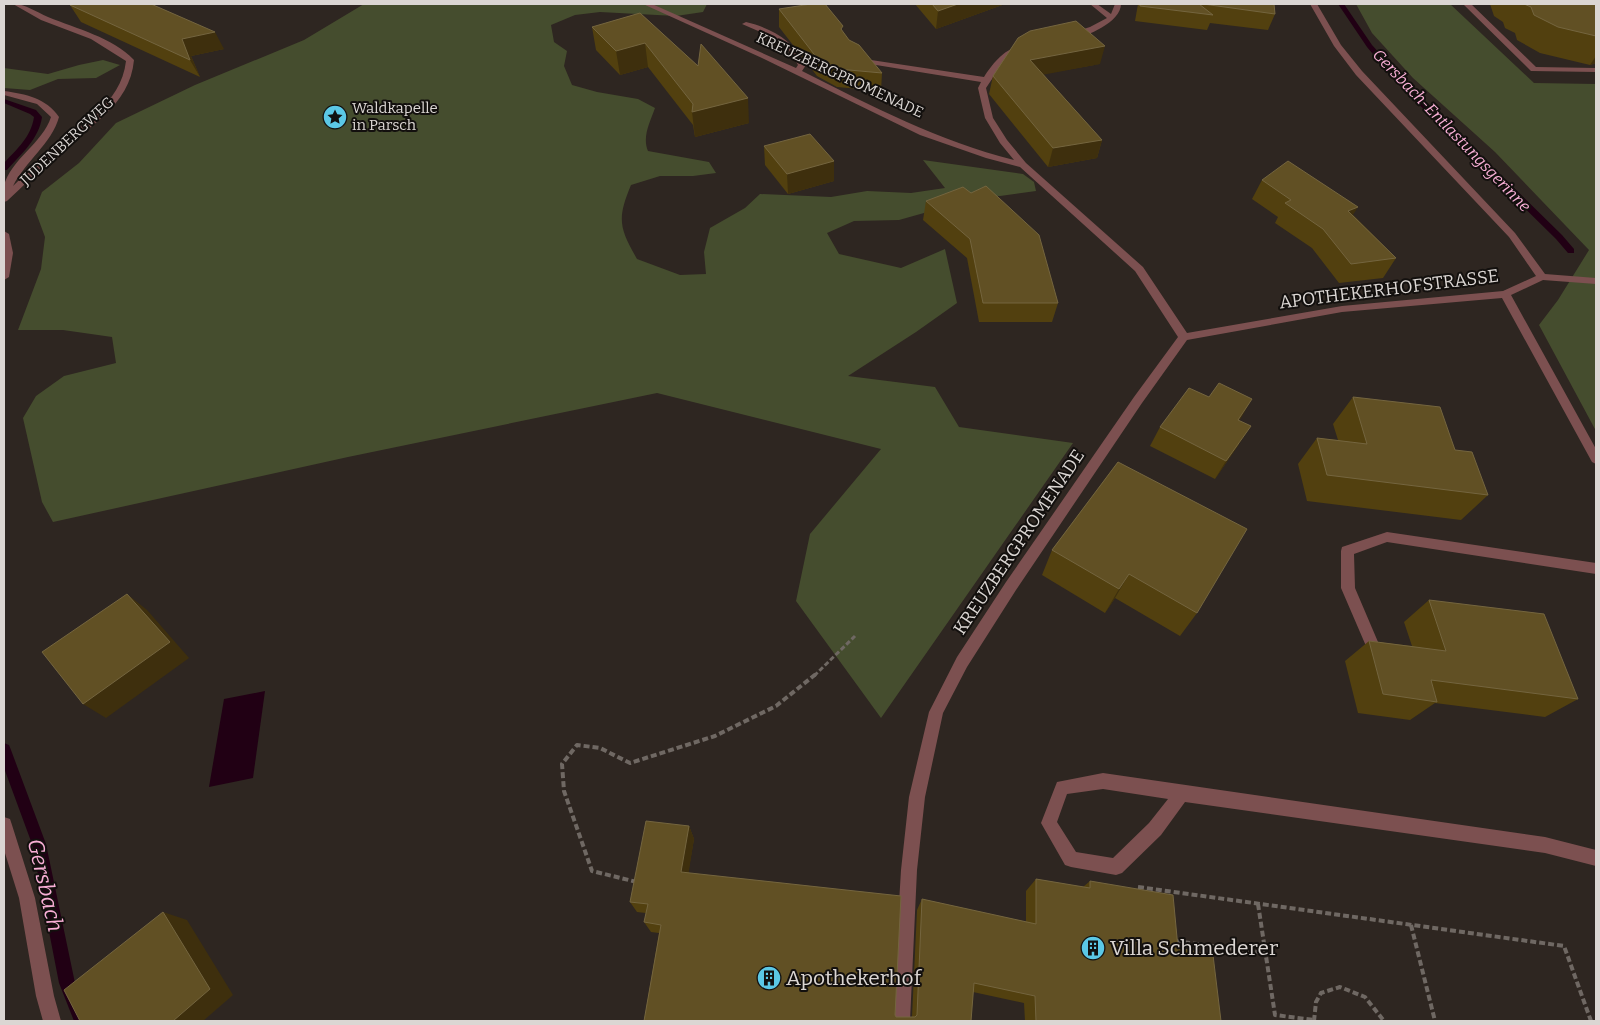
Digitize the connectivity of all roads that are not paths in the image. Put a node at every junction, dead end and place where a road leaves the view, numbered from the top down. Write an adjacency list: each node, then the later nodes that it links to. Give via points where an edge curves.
1 (16, 4): 18 (street, JUDENBERGWEG, via 109,45 130,60 131,70 104,111)
2 (647, 4): 13 (street, KREUZBERGPROMENADE)
3 (1093, 4): 7 (street)
4 (1118, 4): 7 (street, via 1117,14)
5 (1314, 4): 20 (street, via 1338,46 1360,73 1512,235)
6 (1467, 4): 12 (street, via 1534,69)
7 (1111, 18): 9 (street)
8 (746, 24): 13 (street, via 780,37 802,66)
9 (1064, 38)
10 (1024, 46): 14 (street, via 1000,62)
11 (850, 50): 14 (street, via 857,58 870,62)
12 (1596, 70)
13 (797, 73): 16 (street, KREUZBERGPROMENADE, via 919,131 990,159)
14 (986, 80): 16 (street, via 982,88 989,118 1003,142)
15 (4, 93): 17 (street, via 39,102 50,108 55,117 52,127 16,171)
16 (1023, 165): 24 (street, via 1138,269)
17 (4, 194)
18 (4, 199)
19 (4, 234): 21 (street, via 8,253)
20 (1542, 276): 22 (street); 23 (street, APOTHEKERHOFSTRASSE)
21 (4, 277)
22 (1596, 281)
23 (1505, 294): 24 (street, APOTHEKERHOFSTRASSE, via 1342,309); 25 (street)
24 (1184, 337): 32 (street, KREUZBERGPROMENADE, via 1011,586 962,662 936,712 917,797 909,870)
25 (1596, 459)
26 (1596, 569): 27 (street, via 1387,537 1348,551 1348,588)
27 (1374, 649)
28 (1182, 794): 28 (street, via 1103,781 1062,788 1048,823 1072,859 1116,867 1155,829); 30 (street, via 1545,845)
29 (4, 825): 31 (street, via 27,898)
30 (1596, 858)
31 (52, 1021)
32 (901, 1021)

